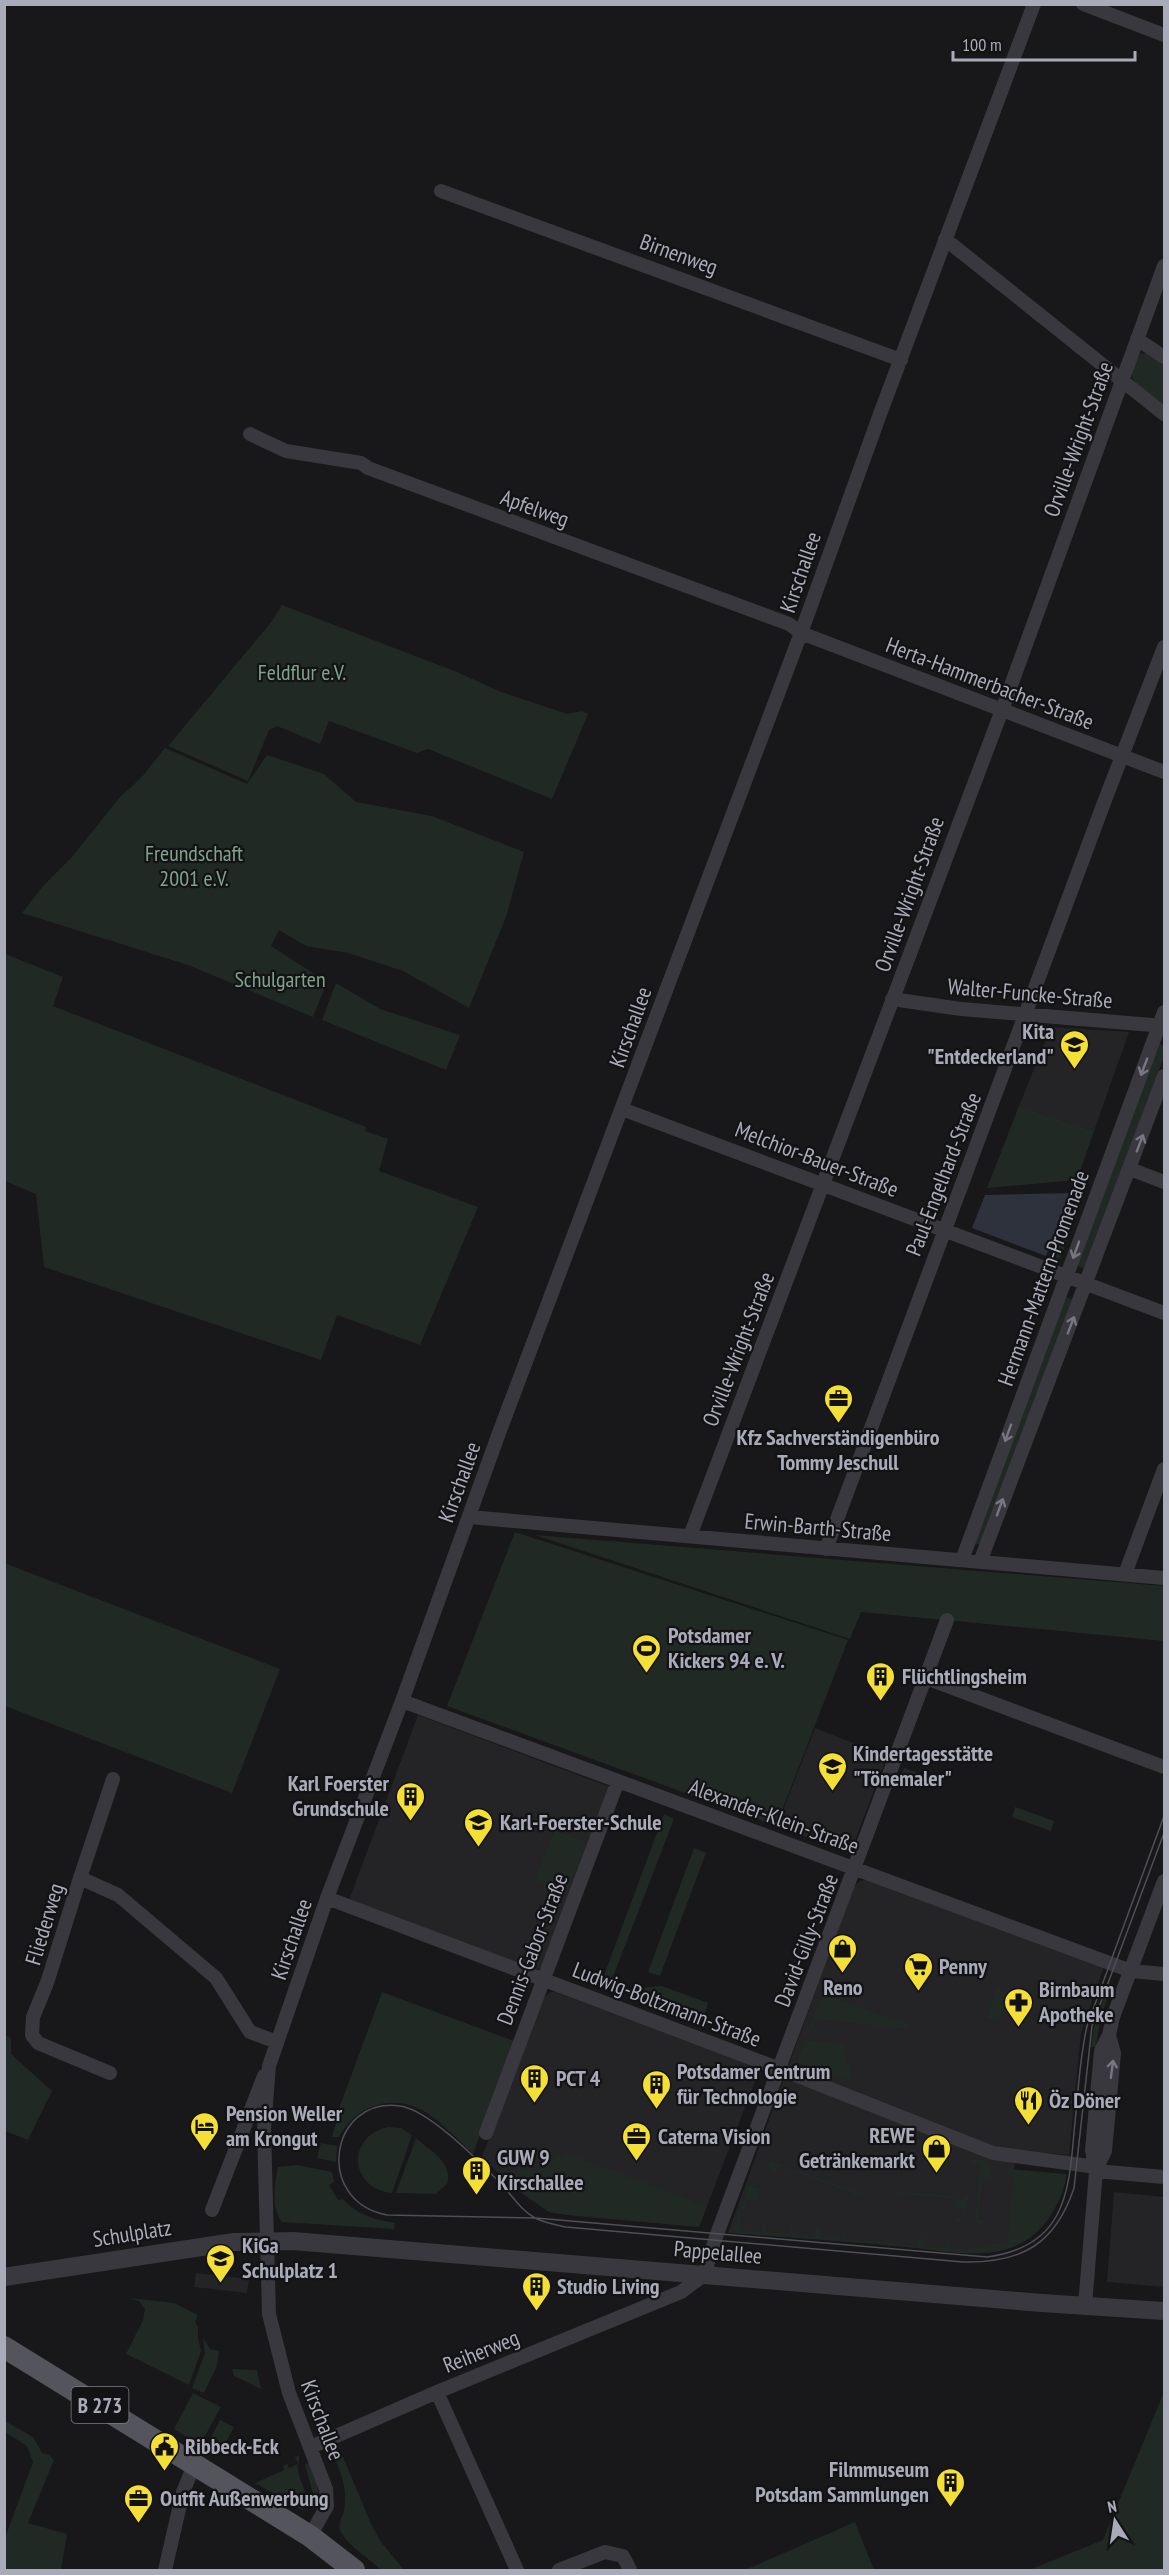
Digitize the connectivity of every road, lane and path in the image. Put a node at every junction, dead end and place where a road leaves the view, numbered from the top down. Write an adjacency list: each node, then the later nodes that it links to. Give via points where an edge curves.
1 (1034, 4): 5 (street, Kirschallee)
2 (1083, 4): 3 (street)
3 (1164, 35)
4 (441, 191): 9 (street, Birnenweg)
5 (945, 239): 9 (street, Kirschallee); 10 (street)
6 (1164, 266): 7 (street, Orville-Wright-Straße)
7 (1137, 339): 8 (street); 10 (street, Orville-Wright-Straße)
8 (1164, 357)
9 (901, 360): 13 (street, Kirschallee)
10 (1122, 381): 11 (street); 15 (street, Orville-Wright-Straße)
11 (1164, 414)
12 (250, 434): 13 (street, Apfelweg, via 286,451 361,463 789,624)
13 (801, 633): 15 (street, Herta-Hammerbacher-Straße); 22 (street, Kirschallee)
14 (1164, 647): 16 (street, Paul-Engelhard-Straße)
15 (1002, 710): 16 (street, Herta-Hammerbacher-Straße); 18 (street, Orville-Wright-Straße)
16 (1122, 757): 17 (street, Herta-Hammerbacher-Straße); 19 (street, Paul-Engelhard-Straße)
17 (1164, 772)
18 (892, 999): 19 (street, Walter-Funcke-Straße); 25 (street, Orville-Wright-Straße)
19 (1026, 1014): 20 (street, Walter-Funcke-Straße); 26 (street, Paul-Engelhard-Straße)
20 (1163, 1021): 27 (street, Hermann-Mattern-Promenade, one-way to 27)
21 (1164, 1076): 23 (street, Hermann-Mattern-Promenade, one-way to 21)
22 (622, 1109): 25 (street, Melchior-Bauer-Straße); 31 (street, Kirschallee)
23 (1130, 1169): 24 (street); 28 (street, Hermann-Mattern-Promenade)
24 (1164, 1182)
25 (823, 1184): 26 (street, Melchior-Bauer-Straße); 32 (street, Orville-Wright-Straße)
26 (945, 1230): 27 (street, Melchior-Bauer-Straße); 33 (street, Paul-Engelhard-Straße)
27 (1066, 1276): 28 (street, Melchior-Bauer-Straße); 34 (street, Hermann-Mattern-Promenade, one-way to 34)
28 (1087, 1284): 29 (street, Melchior-Bauer-Straße); 35 (street, Hermann-Mattern-Promenade, one-way to 28)
29 (1164, 1313)
30 (1164, 1469): 36 (street)
31 (469, 1516): 32 (street, Erwin-Barth-Straße); 40 (street, Kirschallee)
32 (690, 1536): 33 (street, Erwin-Barth-Straße)
33 (826, 1549): 34 (street, Erwin-Barth-Straße)
34 (962, 1560): 35 (street, Erwin-Barth-Straße)
35 (980, 1562): 36 (street, Erwin-Barth-Straße)
36 (1125, 1574): 37 (street, Erwin-Barth-Straße)
37 (1164, 1578)
38 (947, 1620): 39 (street, David-Gilly-Straße)
39 (926, 1678): 41 (street); 44 (street, David-Gilly-Straße)
40 (402, 1701): 43 (street, Alexander-Klein-Straße); 47 (street, Kirschallee)
41 (1164, 1767)
42 (113, 1779): 45 (street)
43 (618, 1781): 44 (street, Alexander-Klein-Straße); 50 (street, Dennis-Gabor-Straße)
44 (855, 1868): 48 (street, Alexander-Klein-Straße); 53 (street, David-Gilly-Straße)
45 (80, 1878): 51 (street, via 118,1895 216,1978 250,2032); 54 (street, Fliederweg, via 33,2017 32,2035 38,2043)
46 (1164, 1881): 48 (street)
47 (327, 1898): 50 (street, Ludwig-Boltzmann-Straße); 51 (street, Kirschallee)
48 (1131, 1971): 49 (street, Alexander-Klein-Straße); 56 (street, via 1101,2051 1092,2150)
49 (1164, 1974)
50 (543, 1980): 53 (street, Ludwig-Boltzmann-Straße); 55 (street, Dennis-Gabor-Straße)
51 (277, 2042): 52 (street, Kirschallee)
52 (269, 2066): 58 (street, Kirschallee); 59 (street, Kirschallee, via 264,2129)
53 (780, 2069): 56 (street, Ludwig-Boltzmann-Straße, via 1001,2156); 60 (street, David-Gilly-Straße)
54 (110, 2073)
55 (486, 2133)
56 (1096, 2169): 57 (street, Ludwig-Boltzmann-Straße); 62 (street)
57 (1164, 2177)
58 (212, 2210)
59 (267, 2241): 60 (street, Pappelallee, via 398,2248); 61 (street, Schulplatz, via 234,2242); 66 (street, Kirschallee, via 269,2314 274,2338)
60 (704, 2275): 62 (street, Pappelallee); 65 (street, Reiherweg, via 681,2292)
61 (4, 2277)
62 (1085, 2306): 63 (street, Pappelallee)
63 (1164, 2311)
64 (4, 2347): 67 (main road, B 273)
65 (437, 2392): 66 (street, Reiherweg); 71 (street, Reiherweg)
66 (311, 2447): 68 (street, Kirschallee, via 328,2498)
67 (195, 2463): 68 (main road, B 273); 69 (street, via 183,2492)
68 (310, 2536): 70 (main road, B 273)
69 (165, 2571)
70 (354, 2571)
71 (517, 2571)
72 (559, 2571): 73 (street, via 605,2552 623,2556)
73 (630, 2571)

